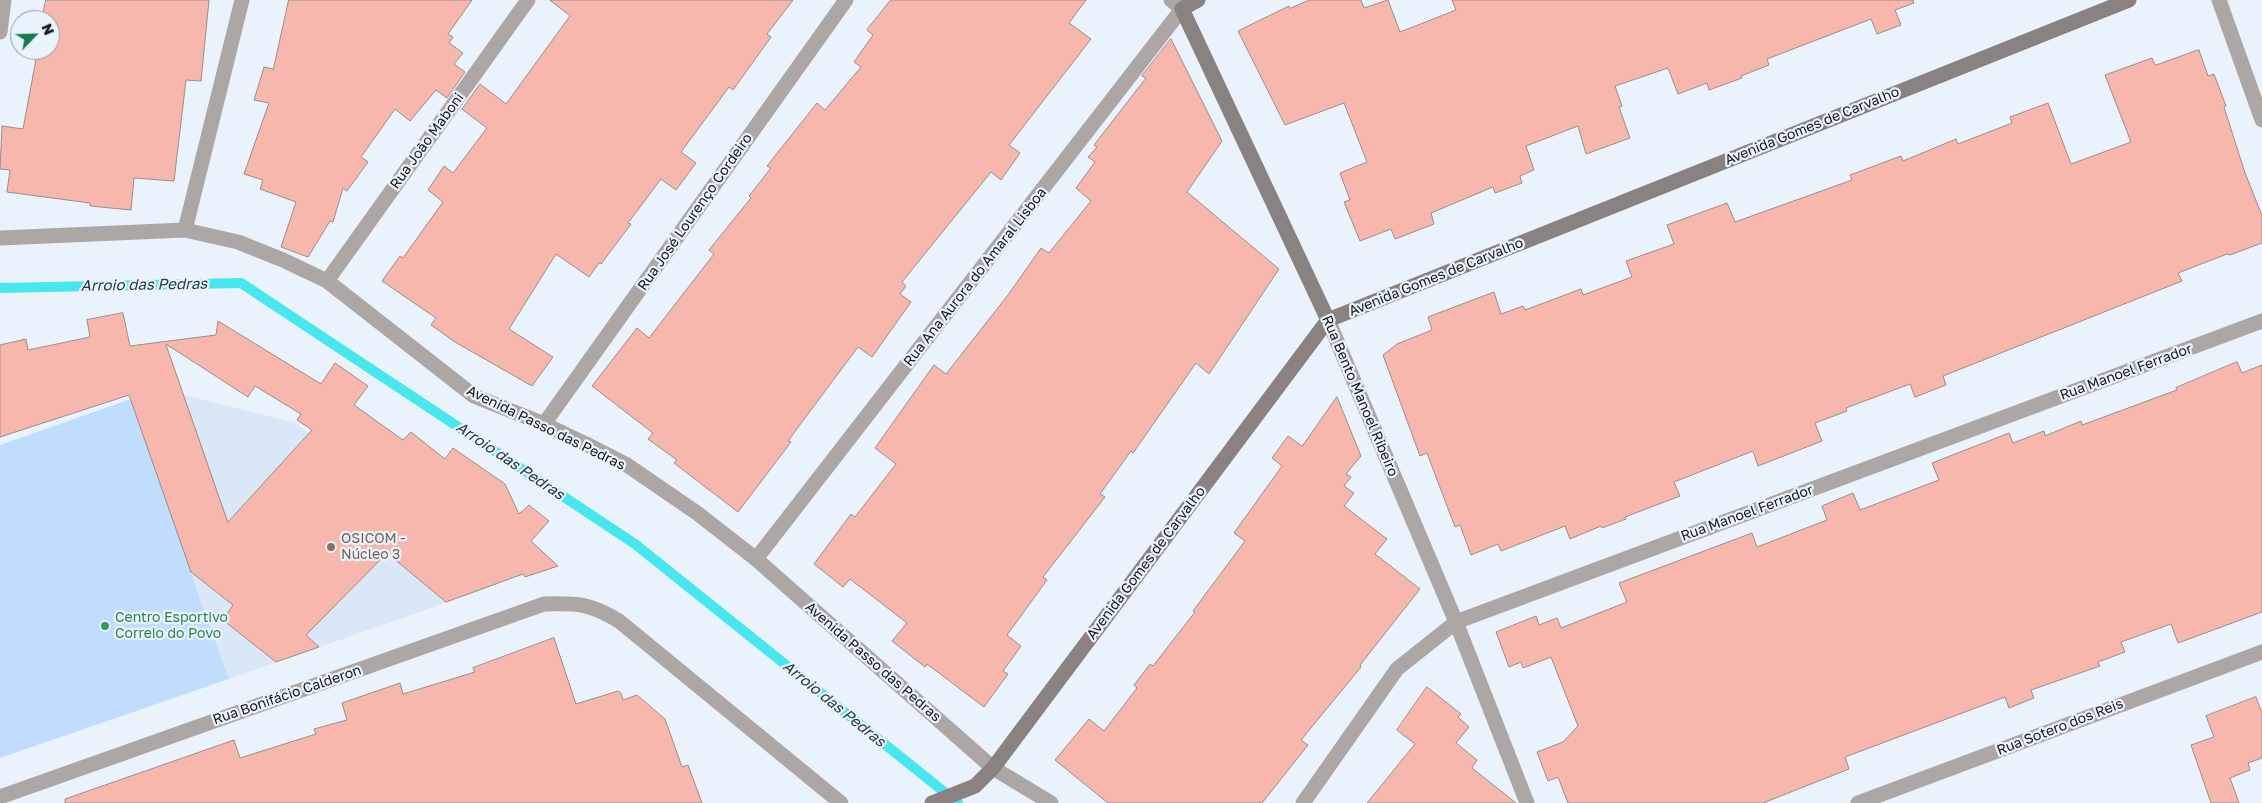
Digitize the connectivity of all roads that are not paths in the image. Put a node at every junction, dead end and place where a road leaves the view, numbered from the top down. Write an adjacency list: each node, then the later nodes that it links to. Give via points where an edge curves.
1 (4, 0): 9 (street)
2 (242, 0): 11 (street)
3 (528, 0): 13 (street, Rua João Maboni)
4 (846, 0): 16 (street, Rua José Lourenço Cordeiro)
5 (1198, 0): 8 (street, Rua Ana Aurora do Amaral Lisboa)
6 (2129, 0): 14 (street, Avenida Gomes de Carvalho)
7 (2220, 0): 10 (street)
8 (1176, 4): 14 (street, Rua Bento Manoel Ribeiro); 17 (street, Rua Ana Aurora do Amaral Lisboa)
9 (0, 32)
10 (2262, 120)
11 (185, 230): 12 (street, Avenida Passo das Pedras); 13 (street, Avenida Passo das Pedras, via 238,242)
12 (0, 238)
13 (327, 281): 16 (street, Avenida Passo das Pedras, via 474,396)
14 (1328, 320): 18 (street, Rua Bento Manoel Ribeiro); 20 (street, Avenida Gomes de Carvalho)
15 (2262, 321): 18 (street, Rua Manoel Ferrador)
16 (544, 424): 17 (street, Avenida Passo das Pedras, via 627,466 697,513)
17 (756, 559): 20 (street, Avenida Passo das Pedras)
18 (1456, 622): 25 (street, Rua Manoel Ferrador, via 1397,669); 26 (street, Rua Bento Manoel Ribeiro)
19 (2262, 652): 27 (street, Rua Sotero dos Reis)
20 (994, 768): 23 (street, Avenida Gomes de Carvalho, via 975,786); 24 (street, Avenida Passo das Pedras)
21 (0, 797): 22 (street, Rua Bonifácio Calderon, via 544,604 577,603 597,608 619,621)
22 (841, 803)
23 (932, 803)
24 (1051, 803)
25 (1303, 803)
26 (1527, 803)
27 (1858, 803)

